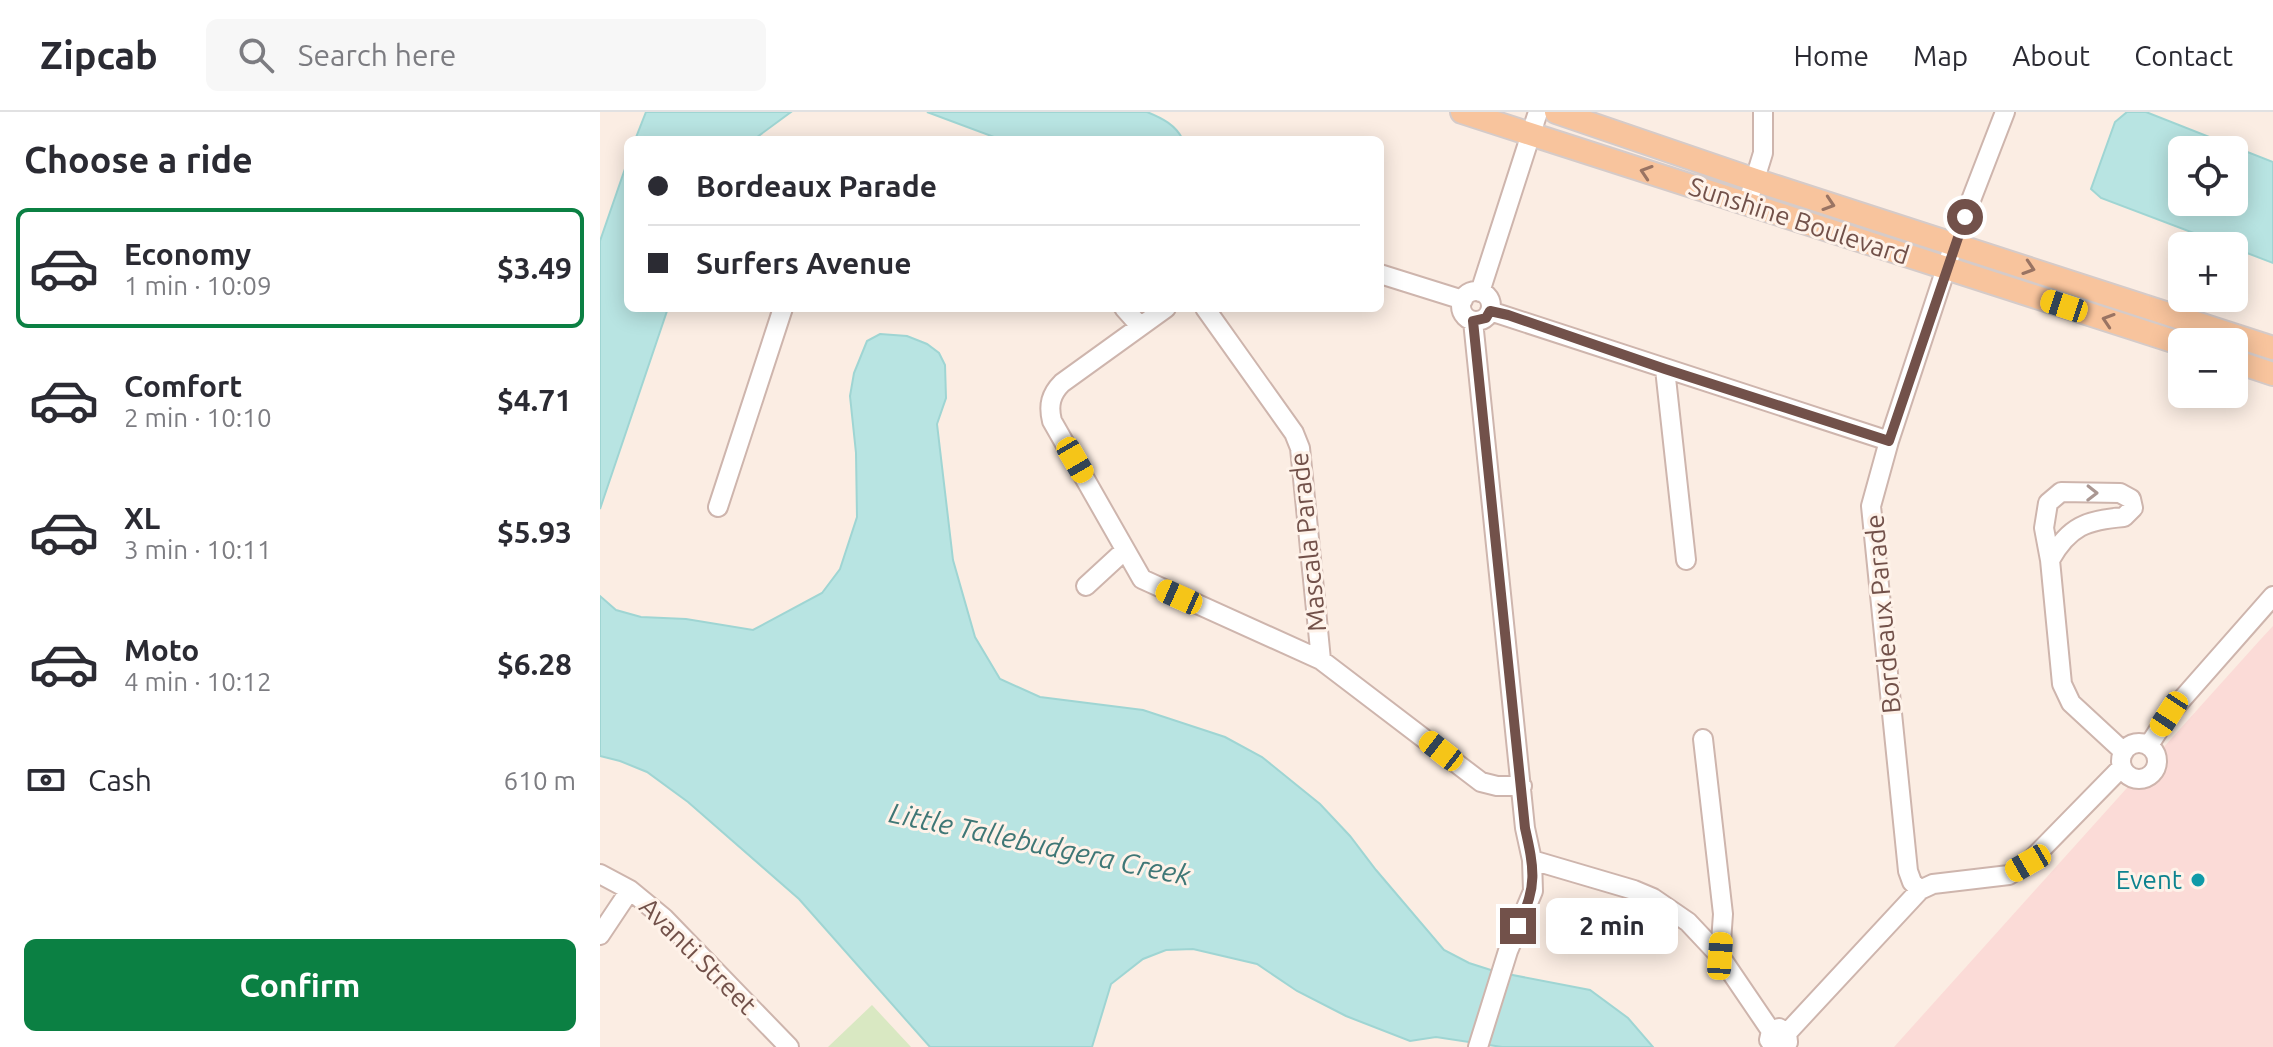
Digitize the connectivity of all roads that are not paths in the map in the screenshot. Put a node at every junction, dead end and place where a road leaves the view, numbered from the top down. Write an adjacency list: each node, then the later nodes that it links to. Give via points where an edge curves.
1 (1462, 112): 6 (main road, Sunshine Boulevard)
2 (1538, 112): 6 (street)
3 (1556, 112): 7 (main road, Sunshine Boulevard)
4 (1763, 112): 7 (street, via 1763,153)
5 (2005, 112): 9 (street, Bordeaux Parade)
6 (1530, 135): 8 (main road, Sunshine Boulevard, one-way to 6); 12 (street)
7 (1755, 180): 8 (street); 9 (main road, Sunshine Boulevard, one-way to 9)
8 (1747, 205): 10 (main road, Sunshine Boulevard)
9 (1954, 244): 10 (street, Bordeaux Parade); 21 (main road, Sunshine Boulevard, one-way to 21)
10 (1947, 268): 20 (main road, Sunshine Boulevard, one-way to 10); 25 (street, Bordeaux Parade)
11 (1384, 275): 12 (street)
12 (1471, 296): 13 (street, via 1491,302); 18 (street, via 1462,311)
13 (1490, 311): 18 (street, via 1486,318); 23 (street)
14 (782, 312): 26 (street)
15 (1128, 312): 19 (street)
16 (1160, 312): 19 (street)
17 (1208, 312): 32 (street, Mascala Parade, via 1300,448)
18 (1473, 321): 36 (street)
19 (1140, 326): 27 (street, via 1062,383 1053,392 1049,410)
20 (2168, 339)
21 (2273, 348)
22 (2248, 366): 24 (main road)
23 (1665, 369): 25 (street); 28 (street)
24 (2273, 374)
25 (1889, 441): 40 (street, Bordeaux Parade, via 1871,522 1908,871)
26 (718, 507)
27 (1124, 551): 30 (street); 32 (street, via 1142,579)
28 (1686, 560)
29 (2050, 560): 29 (street, one-way to 29, via 2044,528 2048,503 2061,492 2120,493 2131,499 2133,508 2124,517 2093,520 2075,529); 35 (street, via 2062,684 2071,703)
30 (1086, 586)
31 (2273, 596): 34 (street, via 2169,714)
32 (1321, 660): 36 (street, via 1481,782)
33 (1703, 739): 42 (street, via 1723,914)
34 (2149, 745): 35 (street, via 2138,743); 35 (street, via 2158,763 2150,777 2133,779)
35 (2123, 759): 40 (street, via 2028,863 2009,875)
36 (1522, 786): 37 (street)
37 (1532, 860): 42 (street, via 1653,898 1688,922); 45 (street, via 1533,891)
38 (600, 874): 39 (street, Avanti Street)
39 (630, 890): 41 (street); 44 (street, Avanti Street)
40 (1920, 890): 43 (street)
41 (600, 935)
42 (1720, 956): 43 (street)
43 (1779, 1040)
44 (789, 1047)
45 (1478, 1047)

